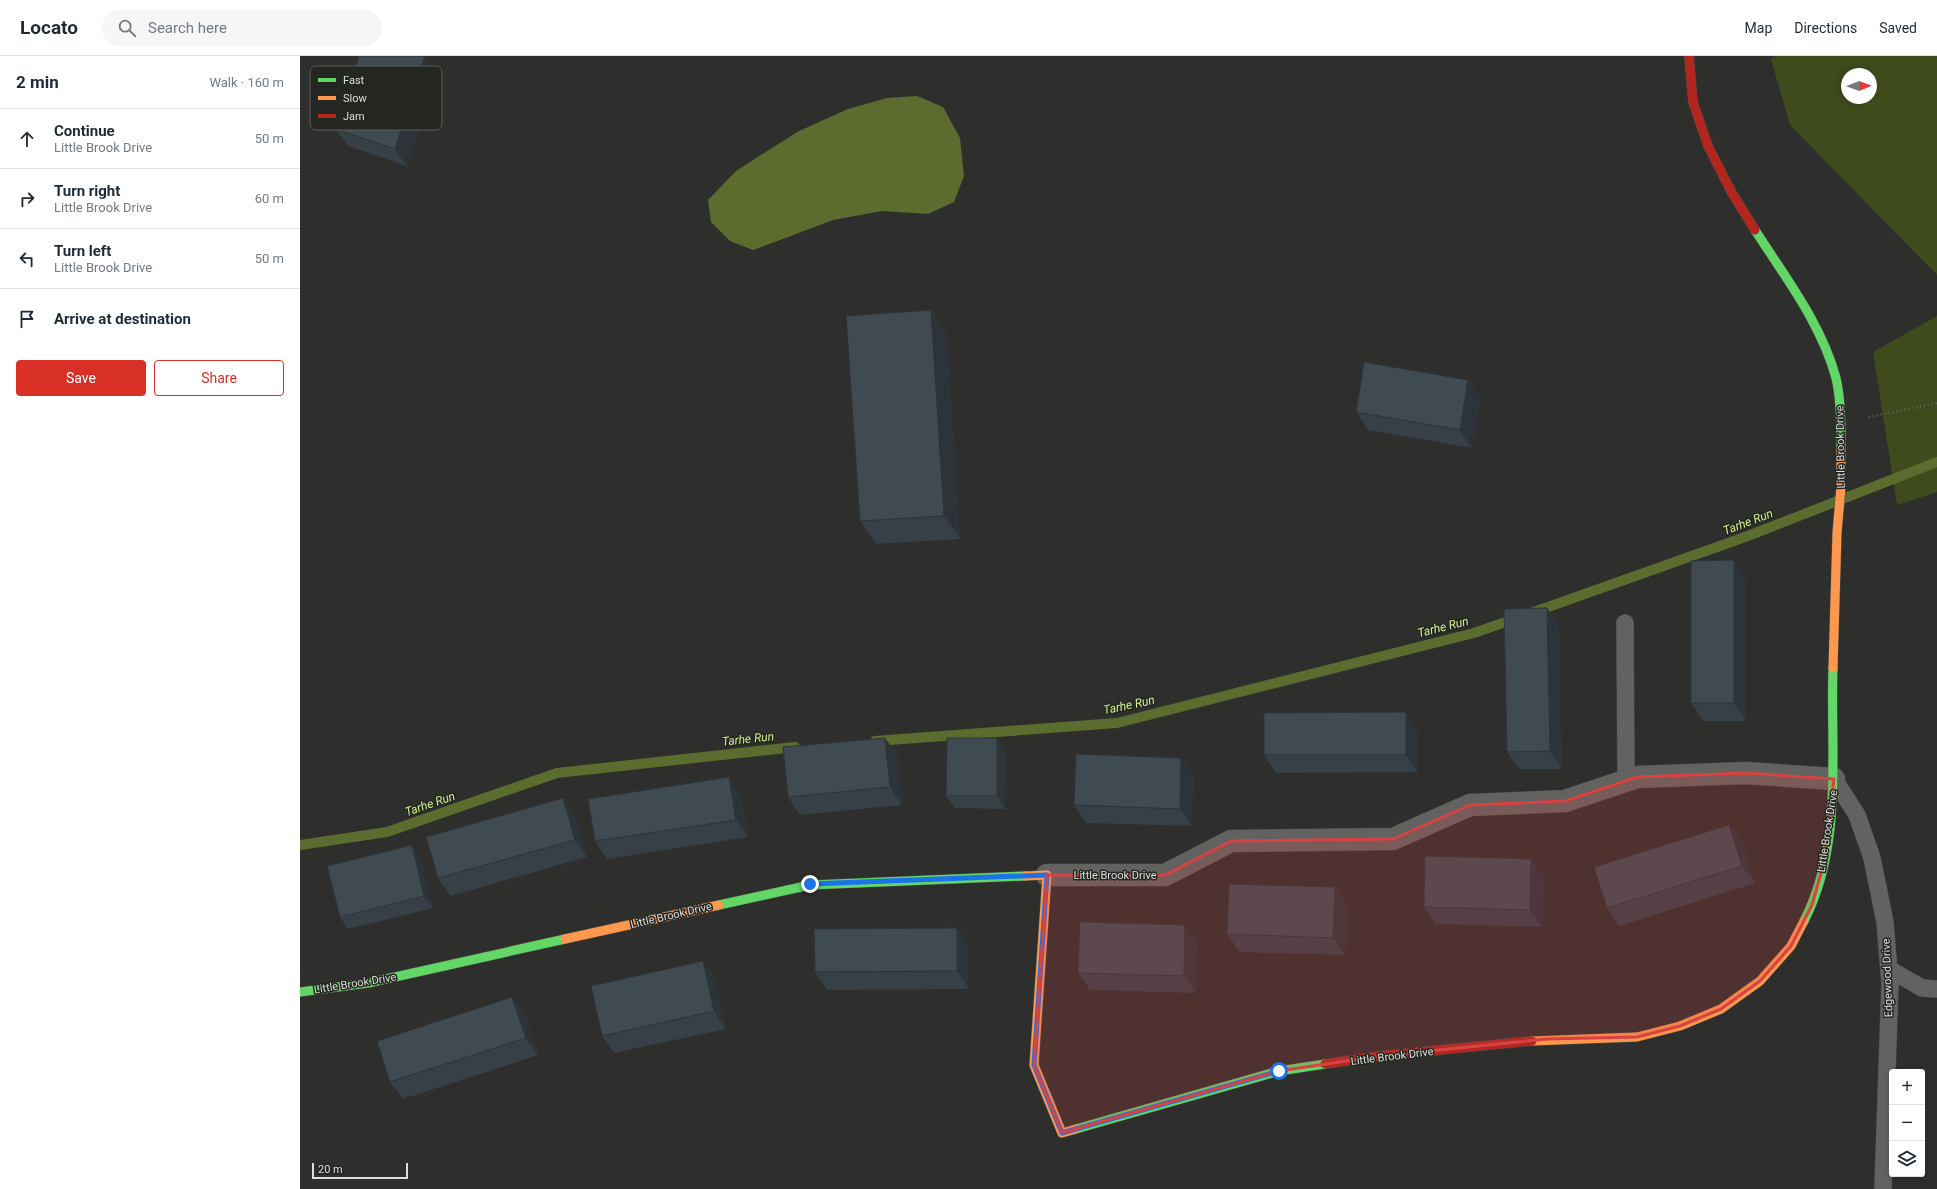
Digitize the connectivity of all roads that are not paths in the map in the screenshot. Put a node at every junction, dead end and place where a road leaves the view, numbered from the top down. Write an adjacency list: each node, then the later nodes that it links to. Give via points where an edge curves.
1 (1689, 56): 3 (street, Little Brook Drive, via 1693,102 1708,146 1732,193 1810,316 1825,344 1836,379 1841,424 1842,488 1837,533 1832,694)
2 (1625, 623): 4 (lane)
3 (1834, 779): 4 (street, Little Brook Drive, via 1746,773 1637,777); 5 (street, Little Brook Drive, via 1825,859 1812,905 1791,946 1760,981 1721,1009 1680,1026 1637,1037 1547,1039 1380,1056 1279,1071 1062,1133 1034,1065); 6 (lane, Edgewood Drive, via 1857,815 1872,858 1885,922)
4 (1626, 781): 5 (street, Little Brook Drive, via 1565,801 1470,805 1392,839 1231,841 1164,875)
5 (1047, 875): 8 (street, Little Brook Drive, via 810,884 368,983)
6 (1889, 969): 7 (lane, via 1922,988); 9 (lane, Edgewood Drive)
7 (1937, 989)
8 (300, 992)
9 (1883, 1188)

